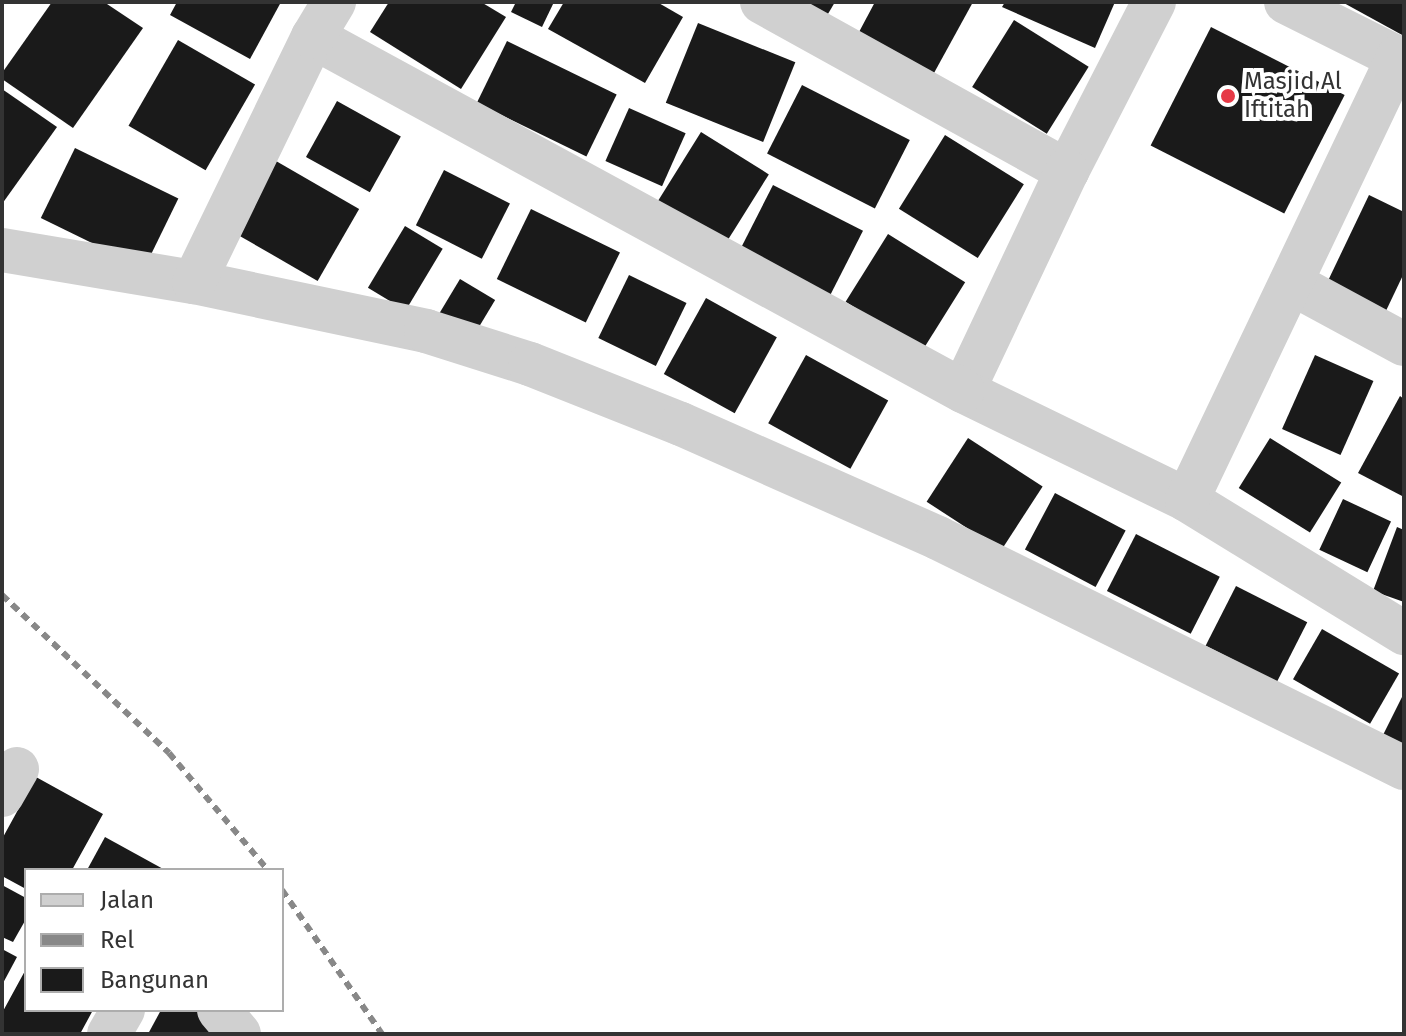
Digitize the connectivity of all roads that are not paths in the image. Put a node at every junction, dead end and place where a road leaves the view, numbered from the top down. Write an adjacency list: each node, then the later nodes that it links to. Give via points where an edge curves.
1 (762, 2): 6 (street)
2 (1154, 2): 6 (street)
3 (1286, 2): 5 (street)
4 (324, 20): 8 (street); 11 (street)
5 (1401, 59): 9 (street)
6 (1067, 171): 11 (street)
7 (2, 250): 8 (street)
8 (194, 282): 14 (street, via 426,331 530,364 681,424 938,538)
9 (1291, 283): 10 (street); 12 (street)
10 (1404, 344)
11 (963, 391): 12 (street)
12 (1187, 500): 13 (street)
13 (1404, 633)
14 (1404, 768)
15 (122, 1012): 17 (street)
16 (221, 1012): 18 (street)
17 (109, 1034)
18 (239, 1034)

